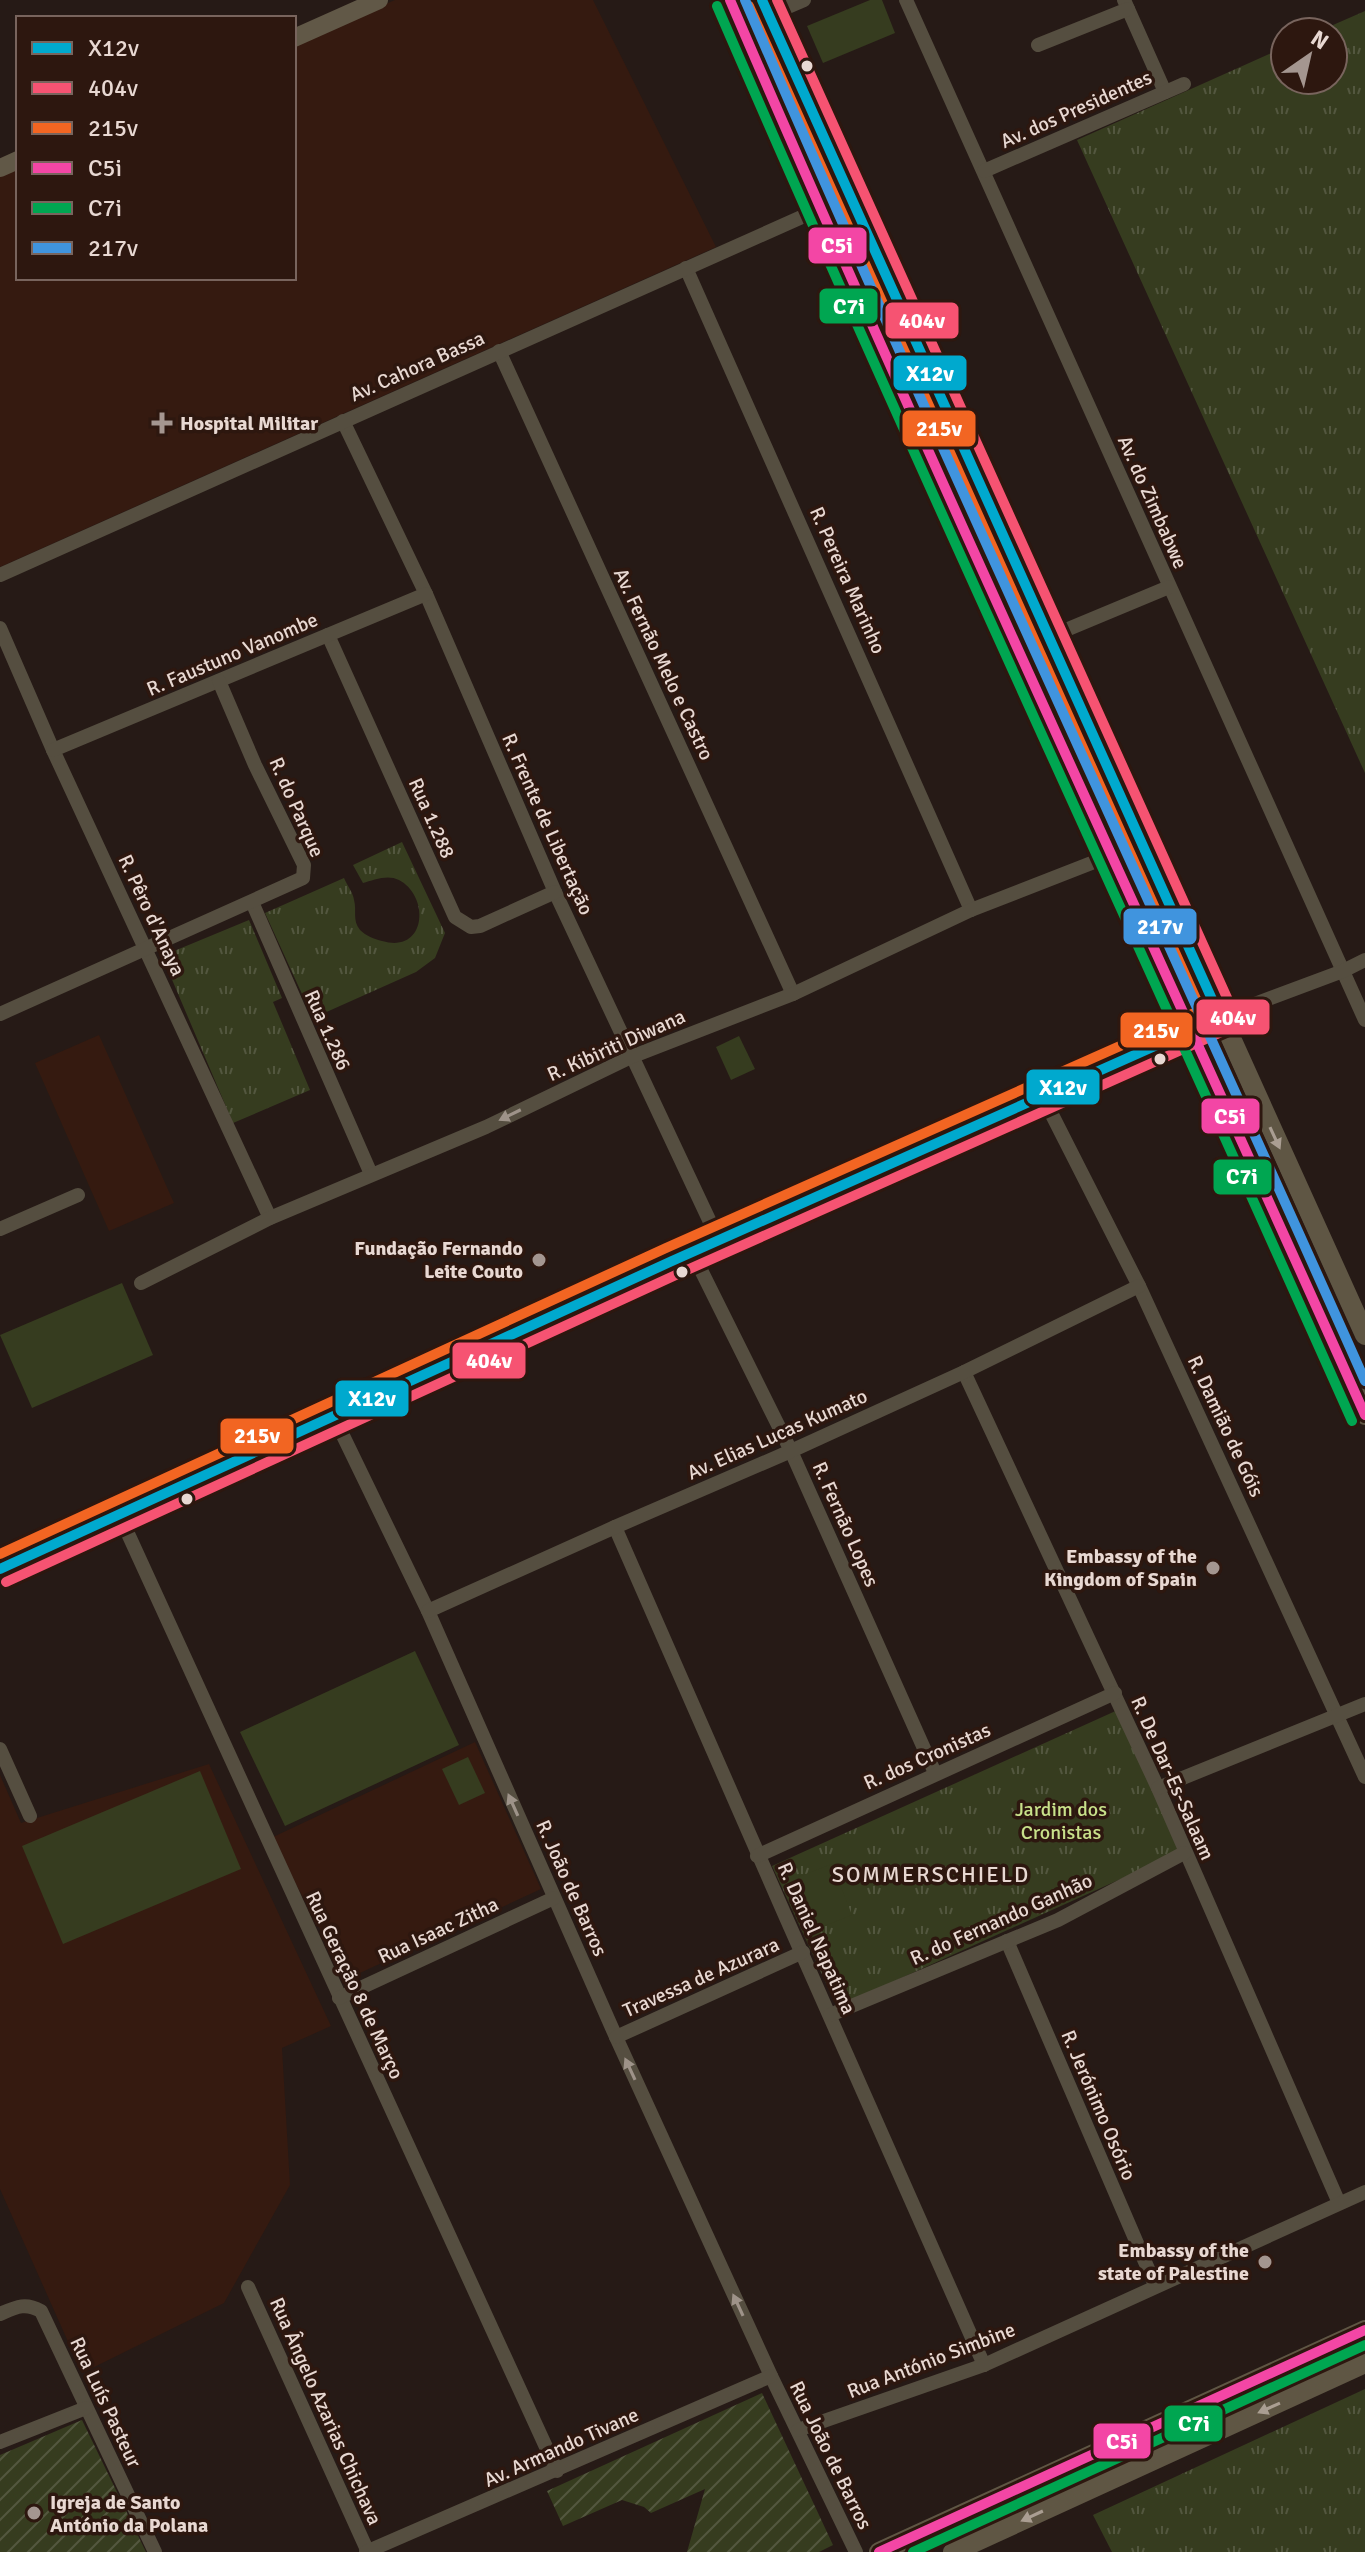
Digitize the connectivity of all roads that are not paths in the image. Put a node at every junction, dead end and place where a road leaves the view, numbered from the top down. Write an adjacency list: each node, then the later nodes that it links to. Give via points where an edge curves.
1 (379, 0): 7 (street)
2 (730, 0): 13 (main road)
3 (804, 0): 6 (street)
4 (906, 0): 11 (street, Av. do Zimbabwe)
5 (1126, 4): 8 (street); 10 (street)
6 (766, 7): 12 (main road)
7 (296, 37)
8 (1038, 45)
9 (1184, 84): 10 (street, Av. dos Presidentes)
10 (1165, 92): 11 (street, Av. dos Presidentes)
11 (984, 171): 18 (street, Av. do Zimbabwe)
12 (851, 195): 13 (street, Av. Cahora Bassa); 22 (main road)
13 (820, 209): 14 (street, Av. Cahora Bassa); 25 (main road)
14 (686, 268): 15 (street, Av. Cahora Bassa); 28 (street, R. Pereira Marinho)
15 (499, 351): 16 (street, Av. Cahora Bassa); 32 (street, Av. Fernão Melo e Castro)
16 (343, 421): 17 (street, Av. Cahora Bassa); 19 (street, R. Frente de Libertação)
17 (0, 575)
18 (1169, 587): 22 (street); 31 (street, Av. do Zimbabwe)
19 (426, 594): 21 (street, R. Faustuno Vanombe); 26 (street, R. Frente de Libertação)
20 (0, 628): 24 (street, R. Pêro d'Anaya)
21 (328, 635): 23 (street, R. Faustuno Vanombe); 26 (street, Rua 1.288, via 455,917 480,926)
22 (1049, 637): 34 (main road)
23 (219, 681): 24 (street, R. Faustuno Vanombe); 27 (street, R. do Parque, via 304,865 303,878)
24 (53, 750): 29 (street, R. Pêro d'Anaya)
25 (1112, 855): 28 (street, R. Kibiriti Diwana); 36 (main road)
26 (555, 892): 37 (street, R. Frente de Libertação)
27 (252, 902): 29 (street, R. do Parque); 39 (street, Rua 1.286)
28 (971, 910): 32 (street, R. Kibiriti Diwana)
29 (146, 950): 33 (street, R. do Parque); 41 (street, R. Pêro d'Anaya)
30 (1365, 960): 31 (street)
31 (1343, 971): 34 (street); 35 (street, Av. do Zimbabwe)
32 (793, 994): 37 (street, R. Kibiriti Diwana)
33 (0, 1014)
34 (1220, 1017): 36 (street); 47 (main road, one-way to 47)
35 (1365, 1020)
36 (1192, 1027): 38 (street); 49 (main road)
37 (631, 1057): 39 (street, R. Kibiriti Diwana, one-way to 39, via 486,1127); 43 (street, R. Frente de Libertação)
38 (1042, 1095): 43 (street); 46 (street, R. Damião de Góis)
39 (371, 1174): 41 (street, R. Kibiriti Diwana)
40 (78, 1195): 42 (street)
41 (270, 1218): 45 (street, R. Kibiriti Diwana)
42 (0, 1229)
43 (719, 1241): 44 (street)
44 (692, 1252): 50 (street); 51 (street, R. Fernão Lopes)
45 (141, 1283)
46 (1139, 1286): 48 (street, Av. Elias Lucas Kumato); 58 (street, R. Damião de Góis)
47 (1365, 1335)
48 (964, 1372): 51 (street, Av. Elias Lucas Kumato); 56 (street, R. De Dar-Es-Salaam)
49 (1365, 1415)
50 (334, 1417): 52 (street); 55 (street, R. João de Barros)
51 (791, 1451): 53 (street, Av. Elias Lucas Kumato); 60 (street, R. Fernão Lopes)
52 (119, 1514): 54 (street); 69 (street, Rua Geração 8 de Março)
53 (615, 1527): 55 (street, Av. Elias Lucas Kumato); 65 (street, R. Daniel Napatima)
54 (0, 1569)
55 (428, 1611): 66 (street, R. João de Barros, one-way to 55)
56 (1115, 1693): 60 (street, R. dos Cronistas); 62 (street, R. De Dar-Es-Salaam)
57 (1365, 1704): 58 (street)
58 (1337, 1715): 61 (street, R. Damião de Góis); 62 (street)
59 (0, 1749): 63 (street)
60 (935, 1773): 65 (street, R. dos Cronistas)
61 (1365, 1777)
62 (1158, 1788): 64 (street, R. De Dar-Es-Salaam)
63 (30, 1816)
64 (1184, 1853): 67 (street, R. do Fernando Ganhão); 73 (street, R. De Dar-Es-Salaam)
65 (757, 1856): 68 (street, R. Daniel Napatima)
66 (554, 1898): 69 (street, Rua Isaac Zitha); 71 (street, R. João de Barros)
67 (1007, 1941): 70 (street, R. do Fernando Ganhão); 74 (street, R. Jerónimo Osório)
68 (803, 1952): 70 (street, R. Daniel Napatima); 71 (street, Travessa de Azurara)
69 (339, 1998): 87 (street, Rua Geração 8 de Março)
70 (830, 2015): 80 (street, R. Daniel Napatima)
71 (616, 2037): 81 (street, R. João de Barros, one-way to 71)
72 (1365, 2192): 73 (street, Rua António Simbine)
73 (1339, 2203): 74 (street, Rua António Simbine)
74 (1155, 2285): 80 (street, Rua António Simbine)
75 (248, 2287): 90 (street, Rua Ângelo Azarias Chichava)
76 (0, 2314): 83 (street, Rua Luís Pasteur, via 30,2305 41,2311)
77 (1365, 2330): 78 (main road)
78 (1298, 2362): 82 (main road); 86 (main road)
79 (1365, 2363): 82 (main road)
80 (984, 2365): 84 (street, Rua António Simbine)
81 (771, 2376): 84 (street, Rua João de Barros); 87 (street, Av. Armando Tivane)
82 (1310, 2389): 88 (main road, one-way to 88)
83 (86, 2408): 85 (street); 89 (street, Rua Luís Pasteur)
84 (798, 2430): 91 (street, Rua João de Barros)
85 (0, 2442)
86 (1084, 2460): 88 (main road); 92 (main road)
87 (557, 2471): 90 (street, Av. Armando Tivane)
88 (1096, 2486): 93 (main road, one-way to 93)
89 (155, 2552)
90 (367, 2552)
91 (856, 2552)
92 (879, 2552)
93 (953, 2552)

